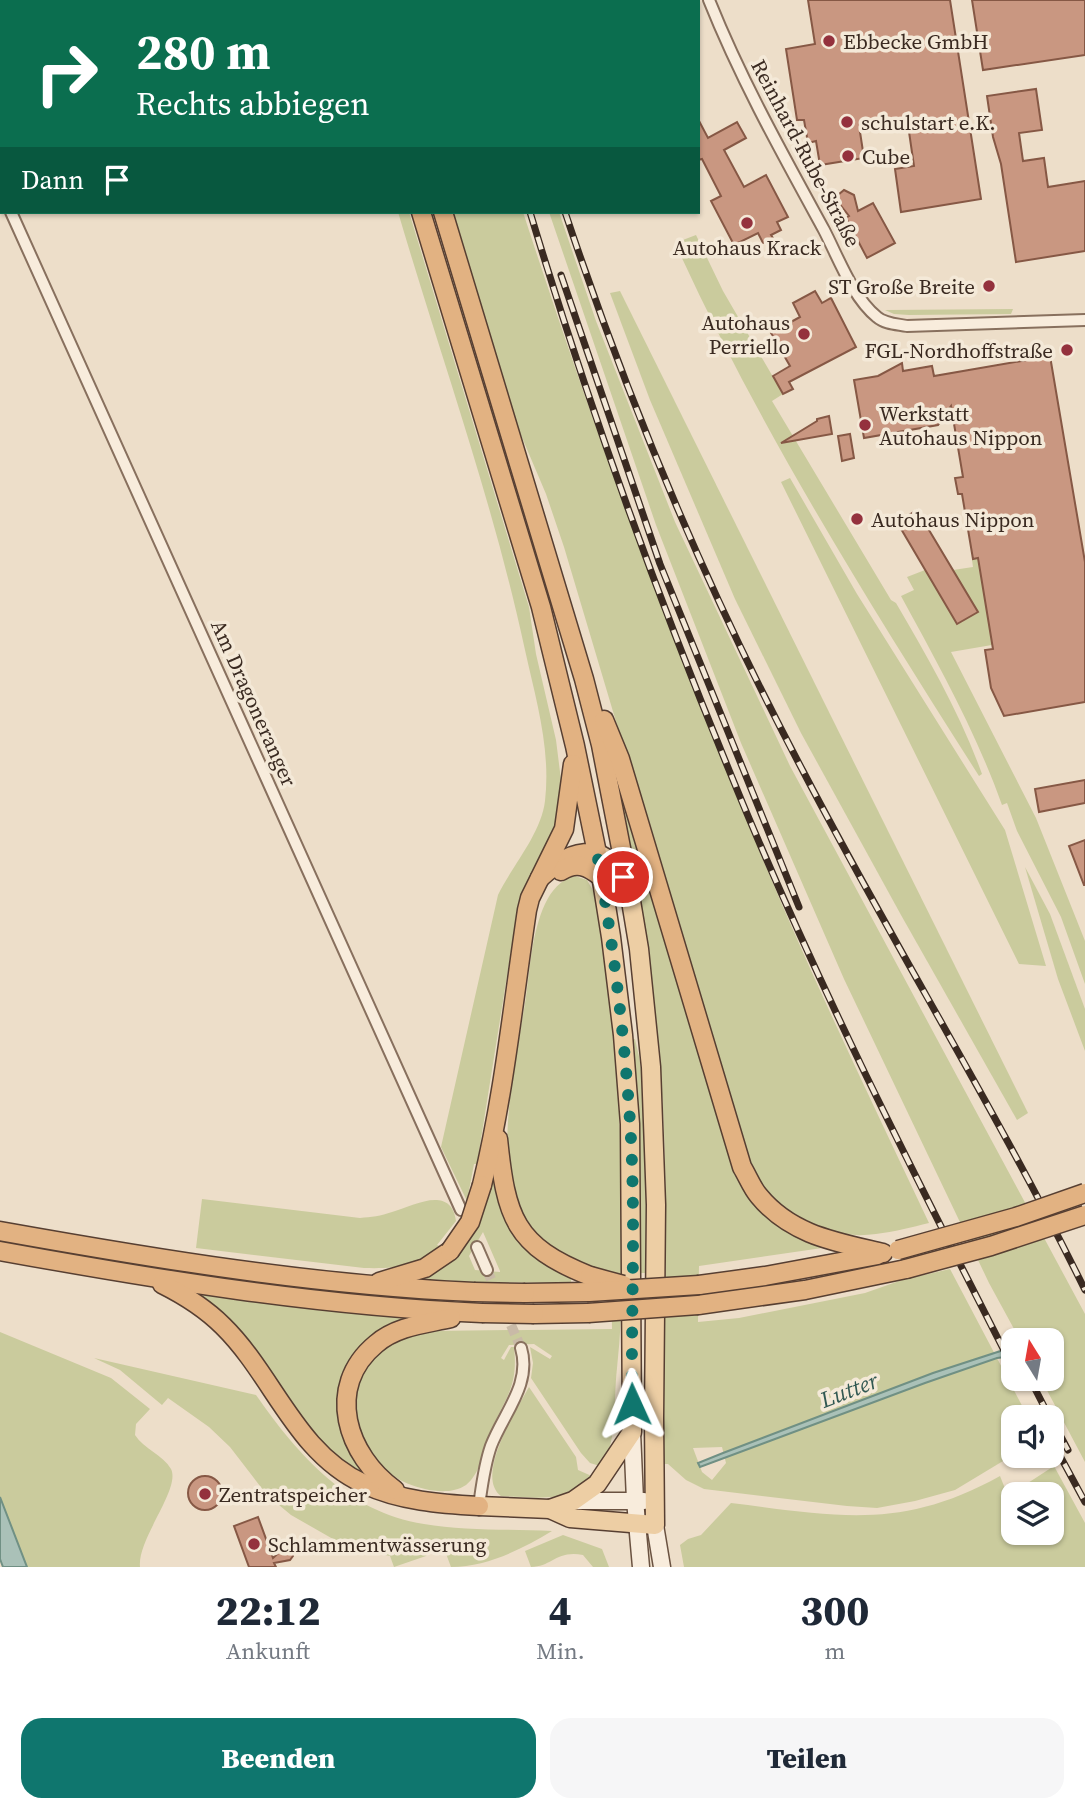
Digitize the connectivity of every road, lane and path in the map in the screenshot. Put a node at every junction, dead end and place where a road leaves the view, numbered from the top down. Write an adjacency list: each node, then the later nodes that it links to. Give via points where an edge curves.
1 (709, 0): 5 (street, Reinhard-Rube-Straße, via 778,145 860,299 878,318 907,326)
2 (12, 214): 15 (street, Am Dragoneranger)
3 (422, 214): 7 (highway, via 541,607)
4 (444, 214): 6 (highway)
5 (1085, 320)
6 (584, 679): 11 (highway); 20 (highway, via 620,759 742,1167 758,1195 801,1231)
7 (575, 746): 8 (highway); 10 (highway, via 566,821)
8 (597, 853): 9 (main road); 10 (highway, via 570,855); 11 (main road, via 615,863)
9 (601, 877): 12 (highway, via 579,865 566,867 542,893); 27 (main road, via 622,1023 630,1124)
10 (540, 878): 12 (highway, via 528,905)
11 (629, 889): 31 (main road, via 646,1009 654,1117)
12 (524, 933): 13 (highway)
13 (496, 1126): 23 (highway, via 505,1193 516,1224 545,1255); 24 (highway, bridge, via 470,1223 450,1251 425,1268)
14 (1085, 1193): 20 (highway, bridge)
15 (461, 1210)
16 (1085, 1215): 25 (highway, bridge, via 906,1269 806,1290 698,1305 588,1313)
17 (0, 1231): 24 (highway, via 229,1270)
18 (477, 1247): 21 (street)
19 (0, 1251): 22 (highway)
20 (890, 1252): 23 (highway, bridge, via 699,1284 640,1290)
21 (487, 1270)
22 (153, 1279): 25 (highway, via 336,1303); 28 (highway, via 225,1328 289,1417 328,1460 366,1485)
23 (589, 1284): 24 (highway, bridge, via 525,1293)
24 (366, 1286)
25 (481, 1313): 28 (highway, via 394,1333 369,1351 355,1373 347,1402 352,1438 372,1469)
26 (521, 1348): 32 (street, via 523,1377 492,1445)
27 (632, 1432): 29 (main road); 30 (main road, via 606,1474)
28 (403, 1497): 32 (highway)
29 (635, 1500): 30 (main road); 31 (main road); 34 (main road)
30 (573, 1501): 33 (main road)
31 (655, 1502): 35 (main road)
32 (479, 1506): 33 (main road)
33 (550, 1509): 34 (main road, via 570,1518)
34 (636, 1525): 35 (main road); 36 (main road)
35 (655, 1525): 37 (main road)
36 (641, 1567)
37 (662, 1567)

